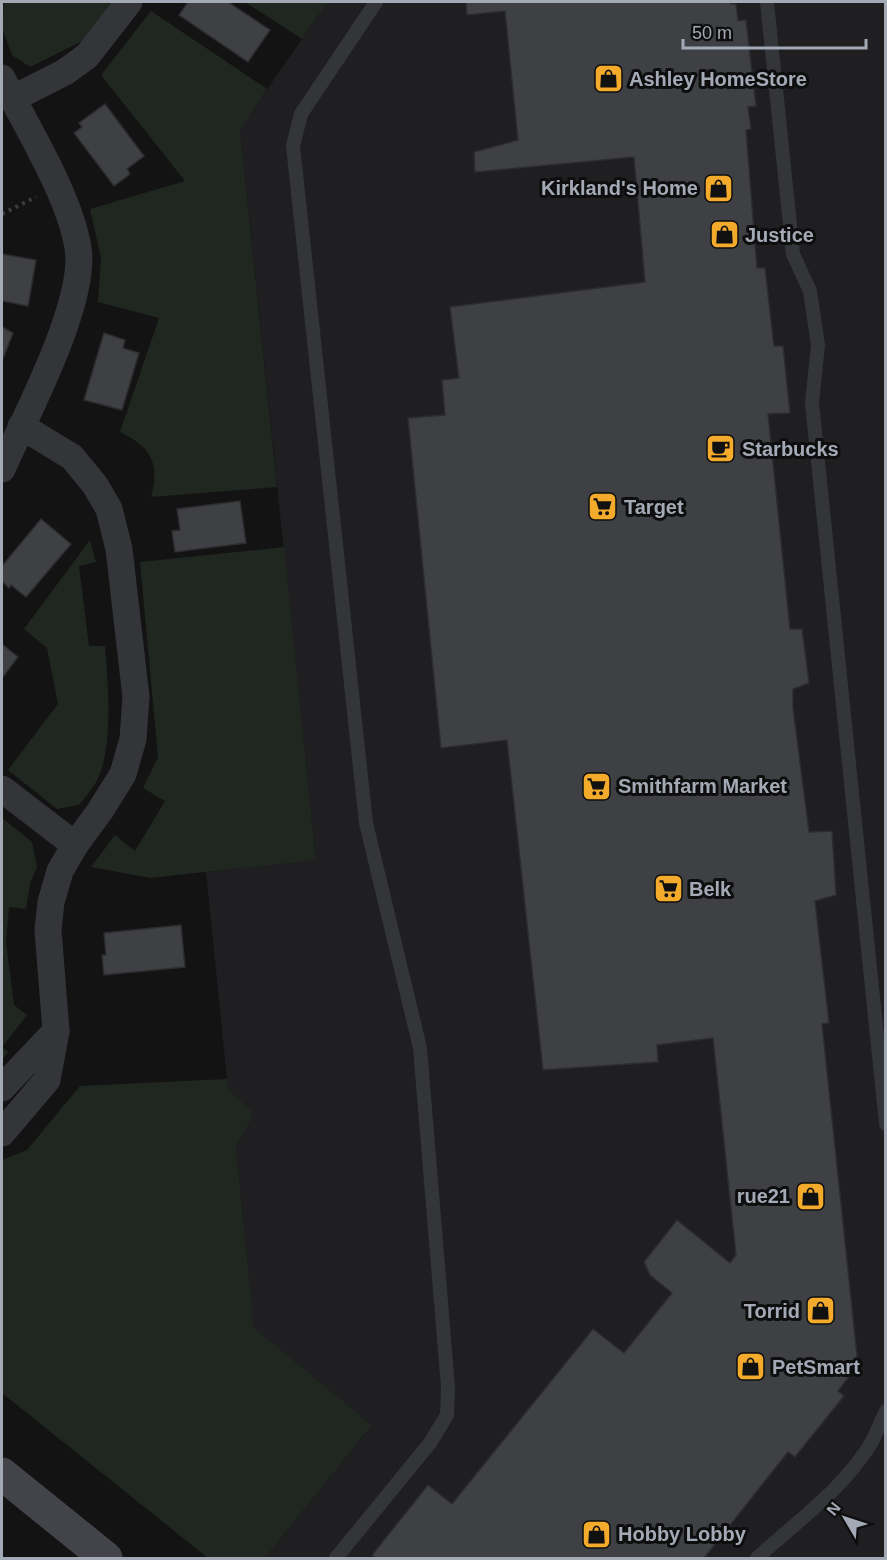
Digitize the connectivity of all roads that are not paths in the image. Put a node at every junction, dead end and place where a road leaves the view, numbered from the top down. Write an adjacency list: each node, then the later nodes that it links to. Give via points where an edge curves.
1 (129, 2): 4 (street, via 87,56 65,72)
2 (376, 2): 17 (lane, via 301,114 293,146 366,823 420,1048 448,1406 447,1416 430,1443)
3 (767, 2): 12 (lane, via 793,254 810,291 818,345 812,403)
4 (7, 88): 5 (street, via 70,214 79,250 69,318)
5 (21, 426): 6 (street); 8 (street, via 72,457 89,478 109,509 119,549 136,697 133,739 123,774)
6 (2, 469)
7 (2, 789): 8 (street)
8 (75, 845): 9 (street, via 60,871 48,930)
9 (56, 1031): 10 (street); 11 (street, via 47,1080)
10 (6, 1083): 11 (lane)
11 (34, 1096): 13 (street)
12 (885, 1124)
13 (2, 1134)
14 (885, 1411): 18 (lane, via 870,1444 848,1473 805,1518)
15 (5, 1484): 16 (main road)
16 (106, 1558)
17 (336, 1558)
18 (758, 1558)

